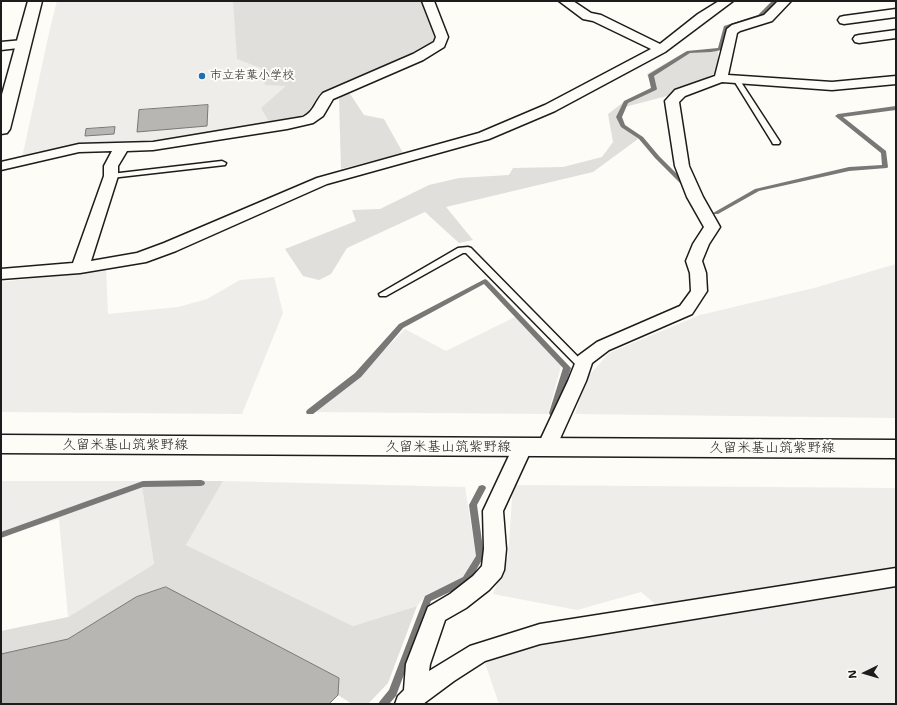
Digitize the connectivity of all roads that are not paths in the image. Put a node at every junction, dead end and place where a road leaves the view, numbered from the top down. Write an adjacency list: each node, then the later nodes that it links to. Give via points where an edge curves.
1 (35, 1): 10 (main road)
2 (428, 1): 17 (street, via 442,37 440,44 418,58 328,96 323,100 317,115 307,121 153,146)
3 (565, 1): 12 (street, via 587,16 597,18)
4 (727, 1): 12 (street, via 702,16)
5 (785, 1): 13 (street, via 768,18 731,32)
6 (896, 13): 7 (street)
7 (844, 20)
8 (896, 34): 9 (street)
9 (859, 39)
10 (23, 44): 11 (street); 15 (main road)
11 (1, 46)
12 (661, 49): 21 (street, via 550,108 484,136 322,181 140,258)
13 (729, 79): 14 (street, via 832,86); 16 (lane); 24 (street, via 680,93 672,101 682,166 695,197 712,227 694,261 699,291 686,310 603,346 584,360)
14 (896, 80)
15 (1, 129)
16 (776, 142)
17 (122, 147): 19 (street, via 79,148); 20 (street, via 111,166)
18 (222, 163): 20 (lane)
19 (1, 166)
20 (111, 176): 21 (street)
21 (80, 268): 22 (street)
22 (1, 274)
23 (382, 294): 24 (lane, via 462,250 468,250)
24 (582, 366): 26 (street)
25 (1, 444): 27 (main road, 久留米基山筑紫野線)
26 (547, 447): 27 (main road, 久留米基山筑紫野線); 28 (main road, 久留米基山筑紫野線)
27 (522, 448): 30 (street, via 493,511 496,549 493,570 458,601 436,614 418,664)
28 (896, 449)
29 (896, 577): 30 (street, via 540,634 478,653)
30 (412, 699)

